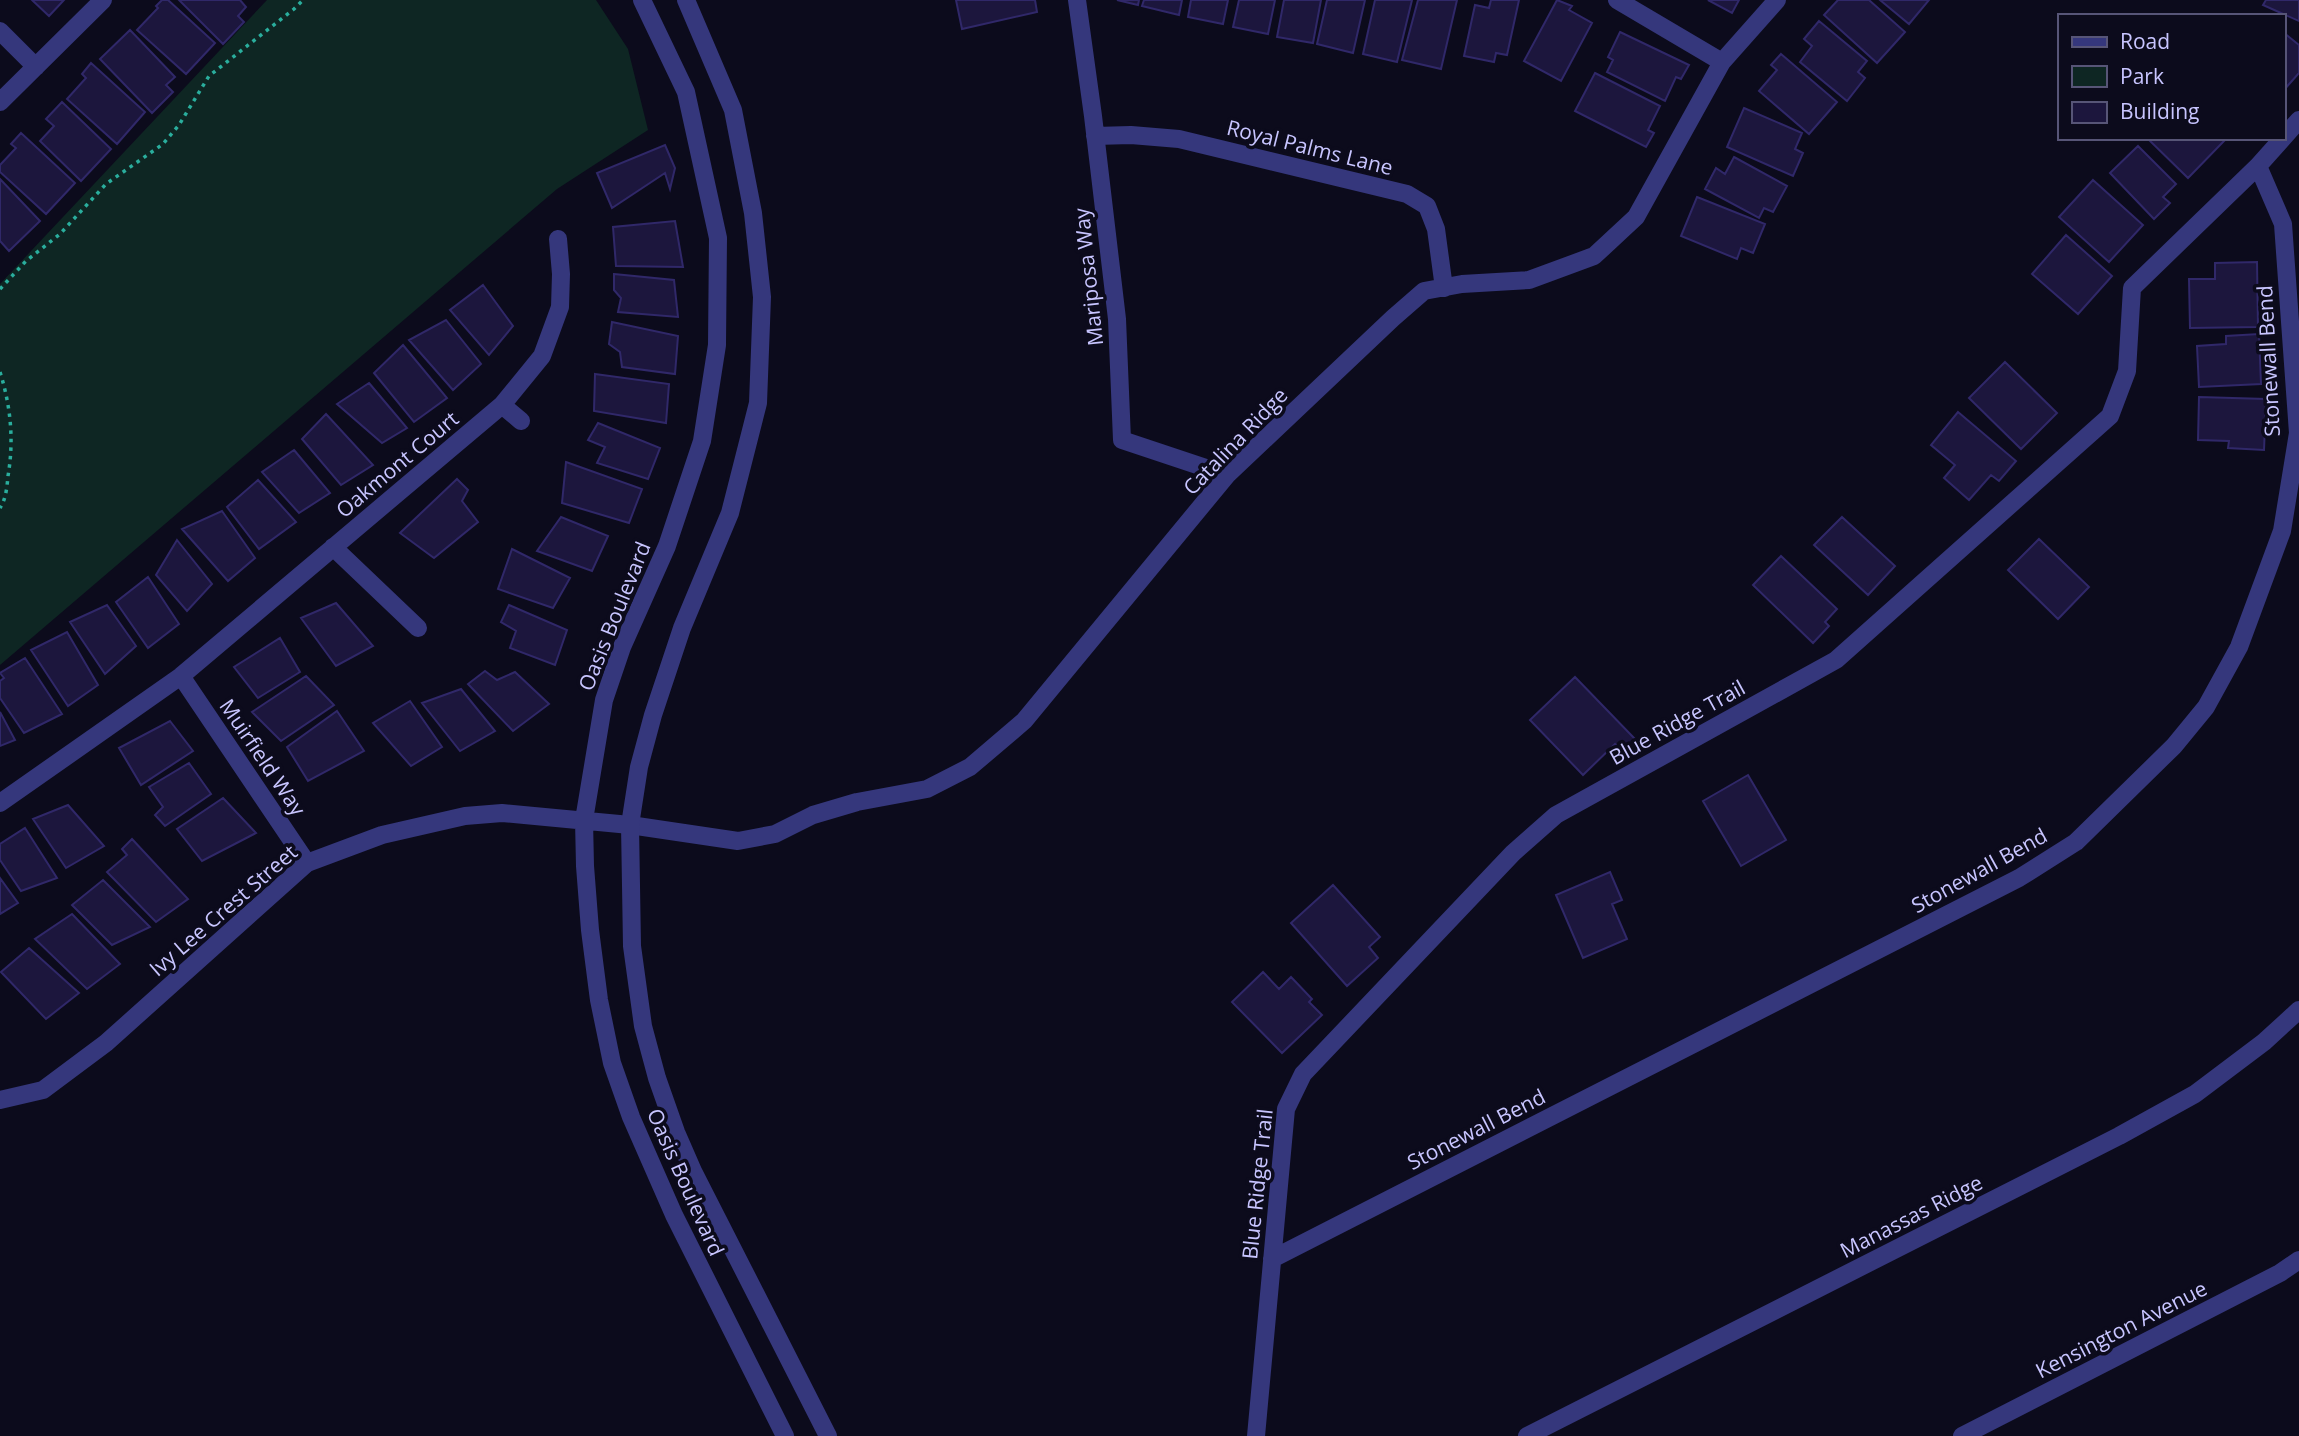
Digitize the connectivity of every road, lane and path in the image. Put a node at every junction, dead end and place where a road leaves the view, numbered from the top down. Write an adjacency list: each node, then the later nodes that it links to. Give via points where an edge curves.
1 (103, 0): 10 (street)
2 (303, 0): 19 (path, via 209,76 163,144 106,184)
3 (642, 0): 29 (street, Oasis Boulevard, via 686,92 718,238 716,345 702,441 667,546 604,700)
4 (686, 0): 30 (street, Oasis Boulevard, via 733,110 753,212 762,297 758,403 730,513 682,628 653,715)
5 (1077, 0): 13 (street, Mariposa Way)
6 (1616, 0): 9 (street)
7 (1777, 0): 9 (street, Catalina Ridge)
8 (0, 31): 10 (street)
9 (1722, 62): 18 (street, Catalina Ridge, via 1636,217 1594,256 1529,280)
10 (36, 66): 11 (street)
11 (0, 102)
12 (2299, 120): 14 (street, Blue Ridge Trail)
13 (1095, 136): 18 (street, Royal Palms Lane, via 1180,139 1408,194 1427,206 1436,229); 23 (street, Mariposa Way, via 1117,319 1122,440)
14 (2285, 136)
15 (2281, 140): 16 (street, Blue Ridge Trail)
16 (2258, 166): 34 (street, Blue Ridge Trail, via 2132,288 2127,371 2110,416 1836,660 1556,815 1513,853 1303,1074 1286,1109); 34 (street, Stonewall Bend, via 2283,224 2298,433 2281,531 2239,647 2206,707 2174,746 2076,842 2020,878)
17 (558, 239): 21 (street, Oakmont Court, via 560,307 542,356)
18 (1444, 288): 23 (street, Catalina Ridge, via 1424,291)
19 (0, 289)
20 (0, 372): 24 (path, via 12,425 12,453)
21 (502, 405): 22 (street); 25 (street, Oakmont Court)
22 (520, 421)
23 (1227, 475): 30 (street, Catalina Ridge, via 1024,721 970,767 927,789 858,802 813,815 775,834 738,841)
24 (0, 508)
25 (333, 547): 26 (street); 27 (street, Oakmont Court)
26 (418, 628)
27 (181, 676): 28 (street, Oakmont Court); 31 (street, Muirfield Way)
28 (0, 803)
29 (584, 820): 30 (street, Ivy Lee Crest Street); 31 (street, Ivy Lee Crest Street, via 502,813 465,816 382,835); 36 (street, Oasis Boulevard, via 590,930 612,1063 674,1214)
30 (630, 825): 37 (street, Oasis Boulevard, via 632,946 643,1027 657,1078 693,1171)
31 (307, 863): 33 (street, Ivy Lee Crest Street, via 106,1044 43,1090)
32 (2299, 1010): 39 (street, Manassas Ridge, via 2194,1094 2119,1136)
33 (0, 1100)
34 (1272, 1259): 38 (street, Blue Ridge Trail)
35 (2299, 1260): 40 (street, Kensington Avenue)
36 (785, 1436)
37 (828, 1436)
38 (1256, 1436)
39 (1527, 1436)
40 (1962, 1436)

